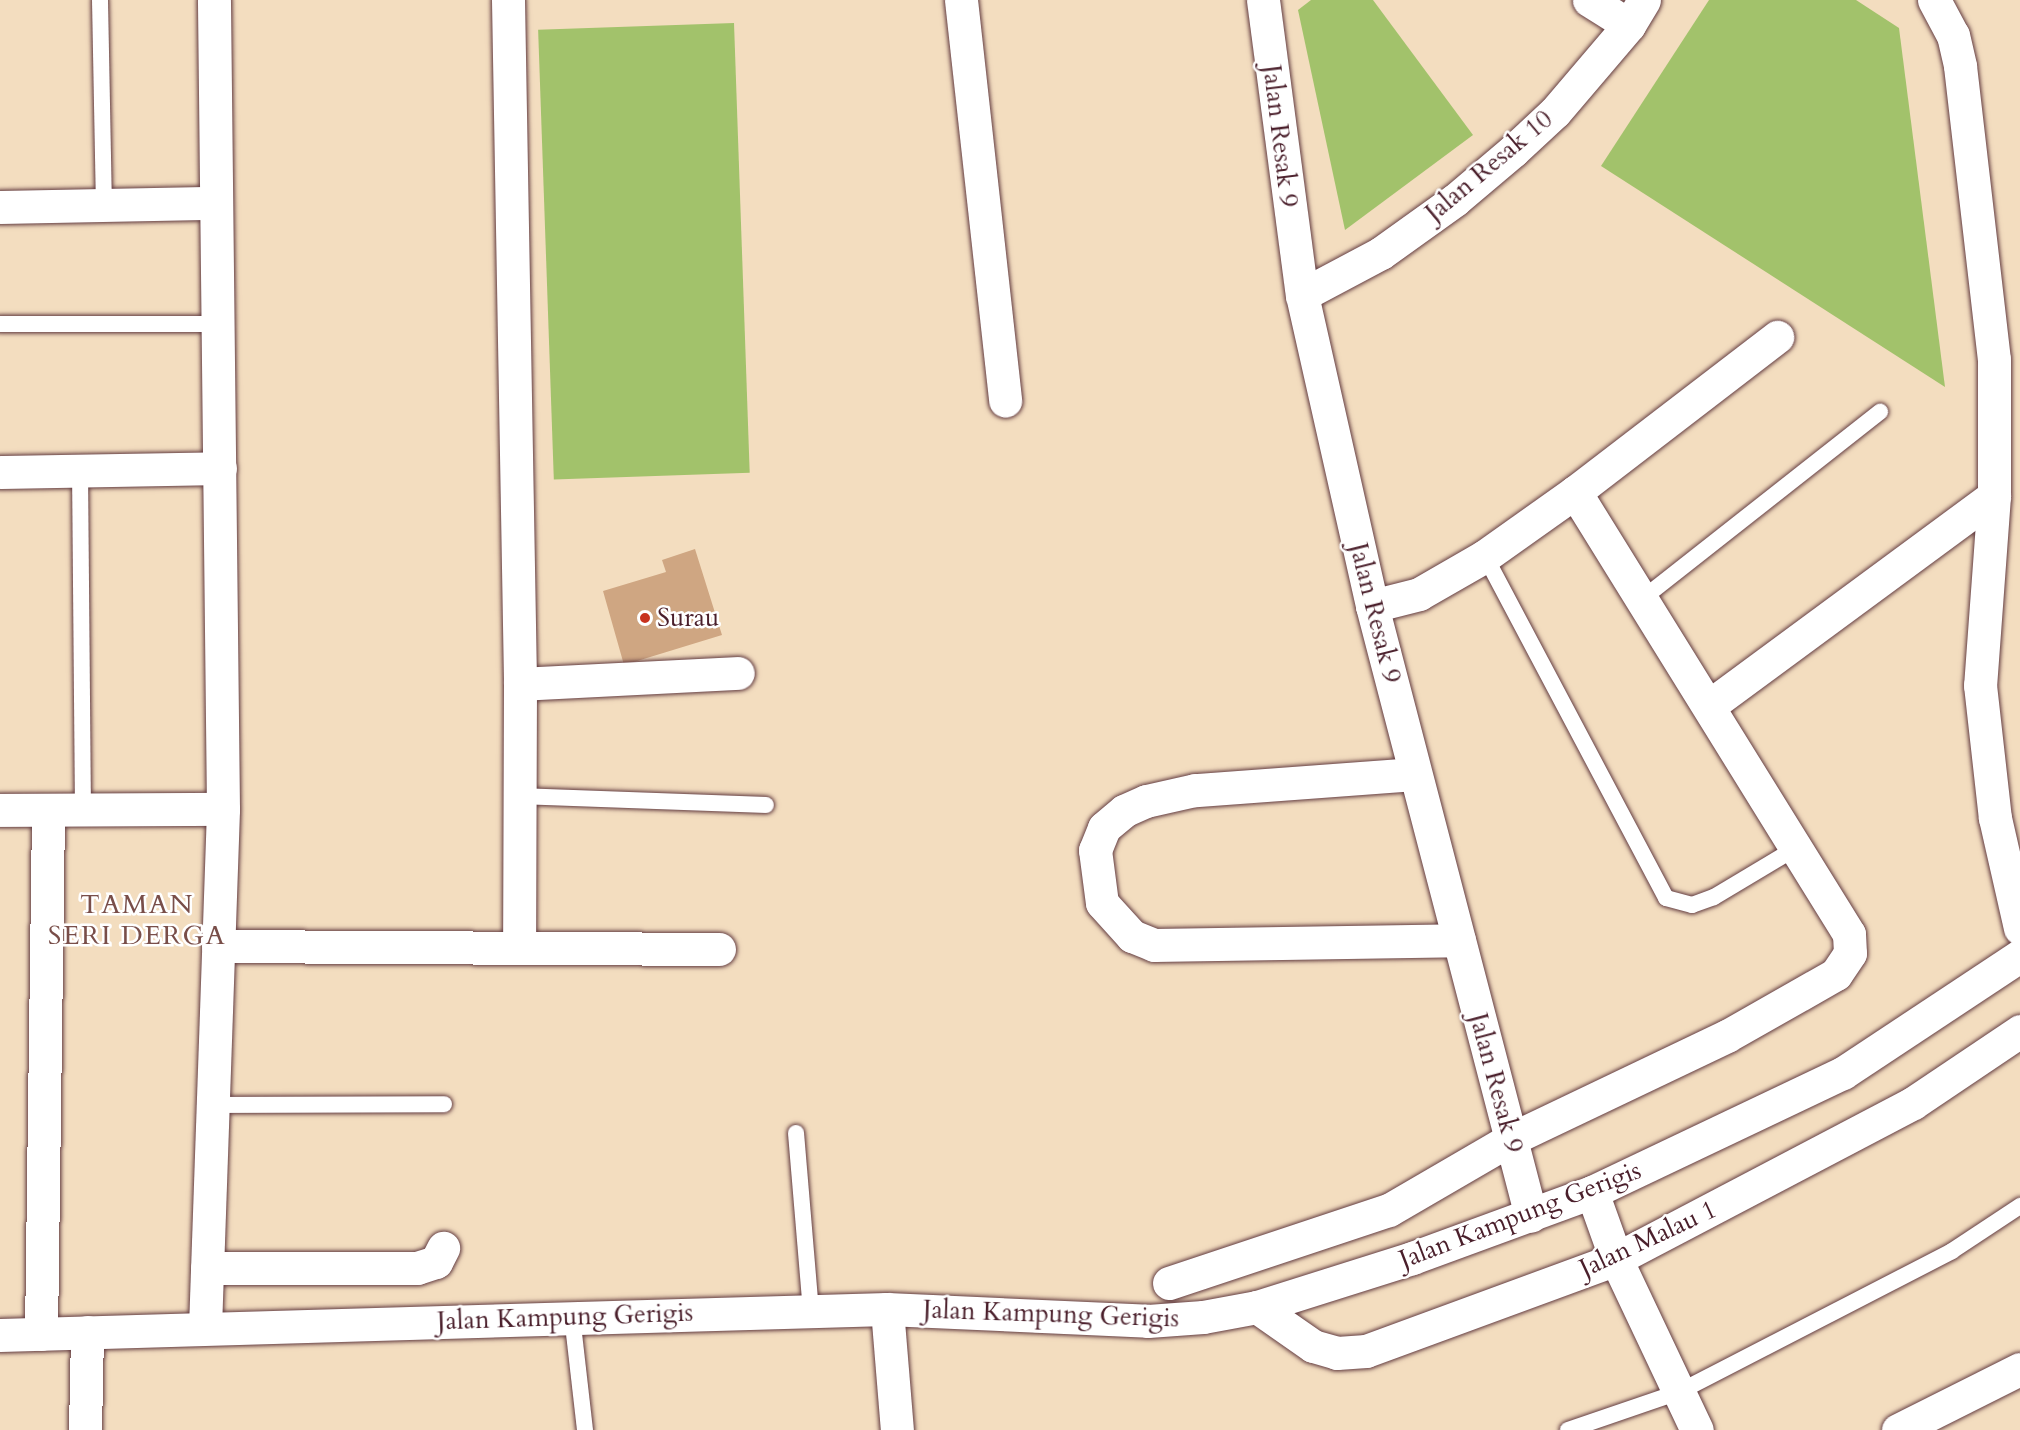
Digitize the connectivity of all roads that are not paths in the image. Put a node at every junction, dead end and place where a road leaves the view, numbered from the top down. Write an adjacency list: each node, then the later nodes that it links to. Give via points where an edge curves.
1 (100, 0): 10 (lane)
2 (214, 0): 9 (street)
3 (508, 0): 27 (street)
4 (961, 0): 16 (street)
5 (1263, 0): 12 (street, Jalan Resak 9)
6 (1589, 0): 8 (street)
7 (1934, 0): 22 (street, via 1953,35 1966,114 1994,359)
8 (1636, 13): 12 (street, Jalan Resak 10, via 1555,112 1455,200 1381,252)
9 (214, 203): 10 (street); 14 (street)
10 (104, 205): 11 (street)
11 (0, 207)
12 (1302, 295): 25 (street, Jalan Resak 9)
13 (0, 324): 14 (lane)
14 (215, 324): 18 (street)
15 (1777, 337): 21 (street)
16 (1005, 401)
17 (1880, 412): 24 (lane)
18 (220, 468): 19 (street); 32 (street)
19 (80, 469): 20 (street); 35 (lane)
20 (0, 472)
21 (1575, 492): 23 (street); 24 (street)
22 (1994, 496): 28 (street); 37 (street, via 1980,685 1990,788)
23 (1485, 556): 25 (street, via 1419,594); 36 (lane, via 1666,898 1692,906)
24 (1642, 598): 28 (street)
25 (1372, 606): 29 (street, Jalan Resak 9)
26 (738, 673): 27 (street)
27 (520, 684): 30 (street)
28 (1709, 706): 36 (street)
29 (1415, 774): 38 (street, Jalan Resak 9); 38 (street, via 1195,790 1146,801 1124,811 1104,828 1095,850 1102,903 1132,936 1154,945)
30 (519, 796): 31 (lane); 40 (street)
31 (766, 805)
32 (223, 809): 35 (street); 39 (street)
33 (0, 810): 34 (street)
34 (48, 810): 35 (street); 61 (street)
35 (83, 810)
36 (1796, 848): 47 (street, via 1849,934 1850,953 1836,974 1727,1036)
37 (2020, 928)
38 (1459, 940): 47 (street, Jalan Resak 9)
39 (218, 945): 40 (street); 45 (street)
40 (519, 948): 41 (street)
41 (719, 949)
42 (2020, 956): 48 (street, Jalan Kampung Gerigis, via 1843,1073)
43 (2020, 1031): 52 (street, Jalan Malau 1, via 1913,1103)
44 (444, 1104): 45 (lane)
45 (210, 1105): 53 (street)
46 (796, 1133): 57 (lane)
47 (1511, 1139): 50 (street, Jalan Resak 9); 54 (street, via 1389,1210)
48 (1592, 1192): 50 (street, Jalan Kampung Gerigis); 52 (street)
49 (2020, 1206): 64 (lane, via 1952,1251)
50 (1531, 1216): 55 (street, Jalan Kampung Gerigis)
51 (443, 1248): 53 (street, via 436,1262 417,1268)
52 (1616, 1259): 55 (street, Jalan Malau 1, via 1366,1351 1337,1353 1313,1346); 64 (street)
53 (207, 1268): 59 (street)
54 (1169, 1283)
55 (1257, 1307): 56 (street, Jalan Kampung Gerigis, via 1203,1317 1148,1321)
56 (887, 1309): 57 (street, Jalan Kampung Gerigis); 67 (street)
57 (811, 1312): 58 (street, Jalan Kampung Gerigis)
58 (572, 1316): 59 (street, Jalan Kampung Gerigis); 66 (lane)
59 (205, 1328): 60 (street, Jalan Kampung Gerigis)
60 (87, 1332): 61 (street, Jalan Kampung Gerigis); 65 (street)
61 (41, 1334): 62 (street, Jalan Kampung Gerigis)
62 (0, 1335)
63 (2020, 1369): 70 (street)
64 (1679, 1392): 68 (lane); 69 (street)
65 (85, 1430)
66 (585, 1430)
67 (897, 1430)
68 (1568, 1430)
69 (1697, 1430)
70 (1898, 1430)

